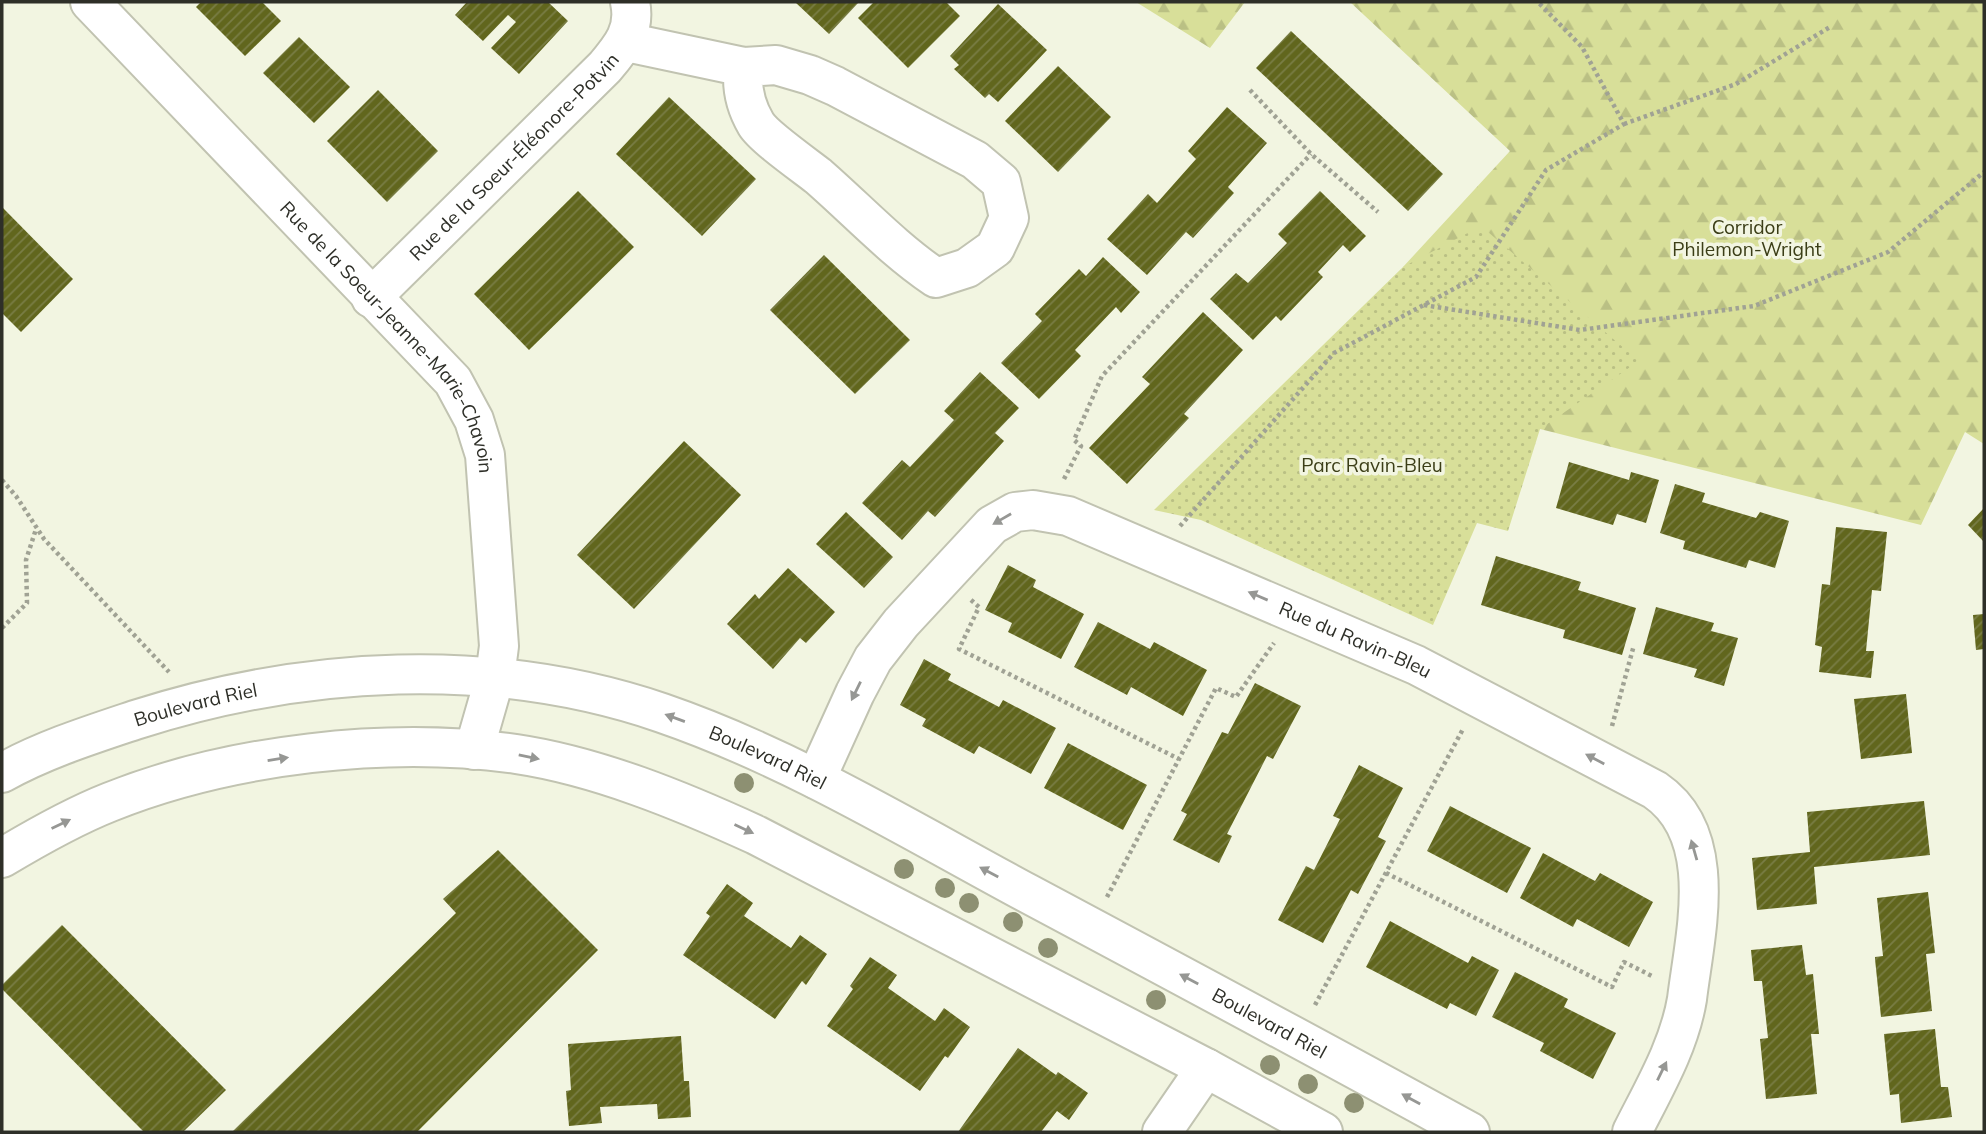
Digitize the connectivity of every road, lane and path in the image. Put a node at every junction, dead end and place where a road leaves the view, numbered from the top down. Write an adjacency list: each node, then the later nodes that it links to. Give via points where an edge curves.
1 (90, 2): 12 (street, Rue de la Soeur-Jeanne-Marie-Chavoin)
2 (630, 2): 5 (street, Rue de la Soeur-Éléonore-Potvin, via 633,16)
3 (1538, 2): 8 (path, via 1582,47)
4 (1830, 27): 8 (path, via 1736,84)
5 (626, 43): 6 (street); 12 (street, Rue de la Soeur-Éléonore-Potvin)
6 (744, 67): 6 (street, via 776,65 810,75 975,160 1001,182 1009,218 995,248 967,268 936,278 916,264 758,127 747,104)
7 (1250, 90): 9 (path)
8 (1624, 124): 13 (path, via 1546,170 1476,277)
9 (1311, 154): 11 (path); 15 (path, via 1102,376 1074,440 1082,446 1062,483)
10 (1984, 172): 13 (path, via 1888,252 1754,306 1580,330)
11 (1378, 212)
12 (371, 298): 23 (street, Rue de la Soeur-Jeanne-Marie-Chavoin, via 453,381 474,420 485,455 499,646)
13 (1424, 305): 17 (path, via 1334,353)
14 (2, 480): 16 (path)
15 (1055, 513): 17 (street, Rue du Ravin-Bleu); 29 (street, Rue du Ravin-Bleu, one-way to 29, via 1014,512 992,525 901,623 873,659)
16 (36, 528): 20 (path, via 26,560 27,603); 22 (path)
17 (1157, 554): 19 (street, Rue du Ravin-Bleu, one-way to 17)
18 (969, 599): 26 (path, via 979,607 959,649)
19 (1291, 611): 24 (street, Rue du Ravin-Bleu); 26 (path, via 1236,697 1216,688)
20 (2, 628)
21 (1634, 645): 27 (path, via 1612,727)
22 (172, 675)
23 (495, 677): 25 (street, Rue de la Soeur-Jeanne-Marie-Chavoin); 28 (street, Boulevard Riel, via 354,676 267,686 100,731); 29 (street, Boulevard Riel, one-way to 23, via 659,712 588,691)
24 (1478, 698): 27 (street, Rue du Ravin-Bleu, one-way to 24); 31 (path)
25 (474, 750): 30 (street, one-way to 25, via 109,802 225,768 338,751 395,747); 35 (street, one-way to 35, via 560,764 711,814)
26 (1179, 759): 32 (path)
27 (1598, 760): 39 (street, Rue du Ravin-Bleu, one-way to 27, via 1684,1018 1700,900 1698,866 1674,806 1656,790)
28 (2, 774)
29 (816, 779): 38 (street, Boulevard Riel, one-way to 29)
30 (2, 858)
31 (1386, 873): 33 (path, via 1612,987 1624,962); 34 (path)
32 (1102, 907)
33 (1656, 978)
34 (1315, 1006)
35 (1206, 1068): 36 (street); 37 (street)
36 (1162, 1132)
37 (1324, 1132)
38 (1470, 1132)
39 (1632, 1132)

